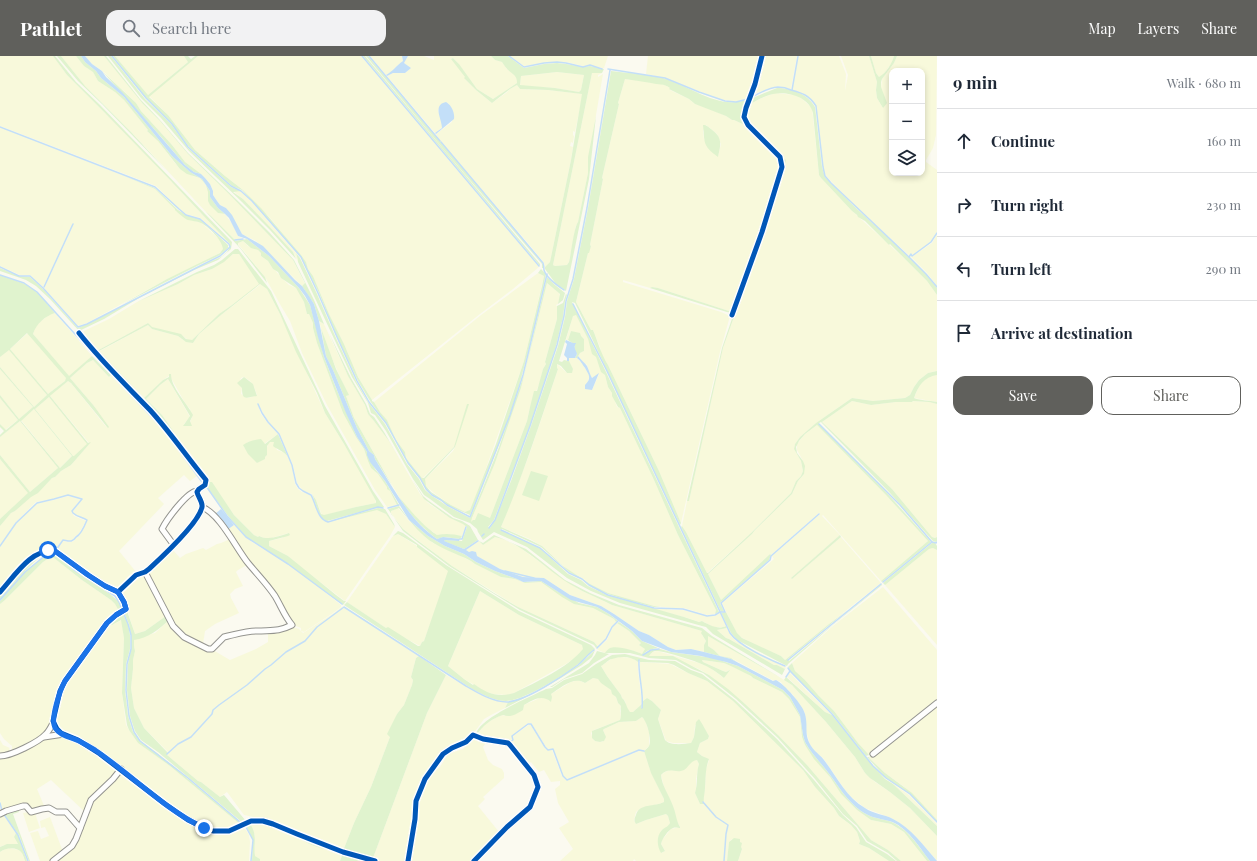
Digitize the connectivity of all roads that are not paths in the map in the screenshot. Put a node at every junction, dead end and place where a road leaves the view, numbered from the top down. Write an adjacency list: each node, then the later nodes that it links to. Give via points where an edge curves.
1 (762, 56): 2 (street, via 745,119 780,157 782,167)
2 (732, 315)
3 (79, 334): 4 (street, via 164,426 206,480 205,485)
4 (197, 491): 5 (street); 6 (street, via 193,491 181,504 162,529)
5 (202, 507): 6 (street, via 189,528); 7 (street, via 212,513 231,537 274,594 292,625 280,630 256,630 224,637 212,649 208,649 179,634)
6 (173, 544): 7 (street)
7 (145, 572): 9 (street, via 136,575)
8 (0, 592): 9 (street, via 31,559 48,550 55,551 88,575)
9 (118, 592): 11 (street, via 126,609 111,618 102,628 65,681 60,691)
10 (937, 704): 14 (street)
11 (54, 723): 12 (street, via 57,730); 13 (street)
12 (64, 734): 13 (street); 16 (street, via 88,746)
13 (41, 738): 15 (street, via 12,753)
14 (873, 754)
15 (0, 756)
16 (120, 769): 18 (street, via 88,804); 20 (street, via 164,804 204,828 226,832 254,821 268,822 330,847)
17 (0, 814): 18 (street, via 23,806 31,812 49,808 56,812 66,812)
18 (80, 828): 19 (street, via 72,846)
19 (53, 861)
20 (375, 861)
21 (408, 861): 22 (street, via 416,801 425,779 443,754 466,742 473,735 510,744 534,775 538,788 530,806)
22 (474, 861)

